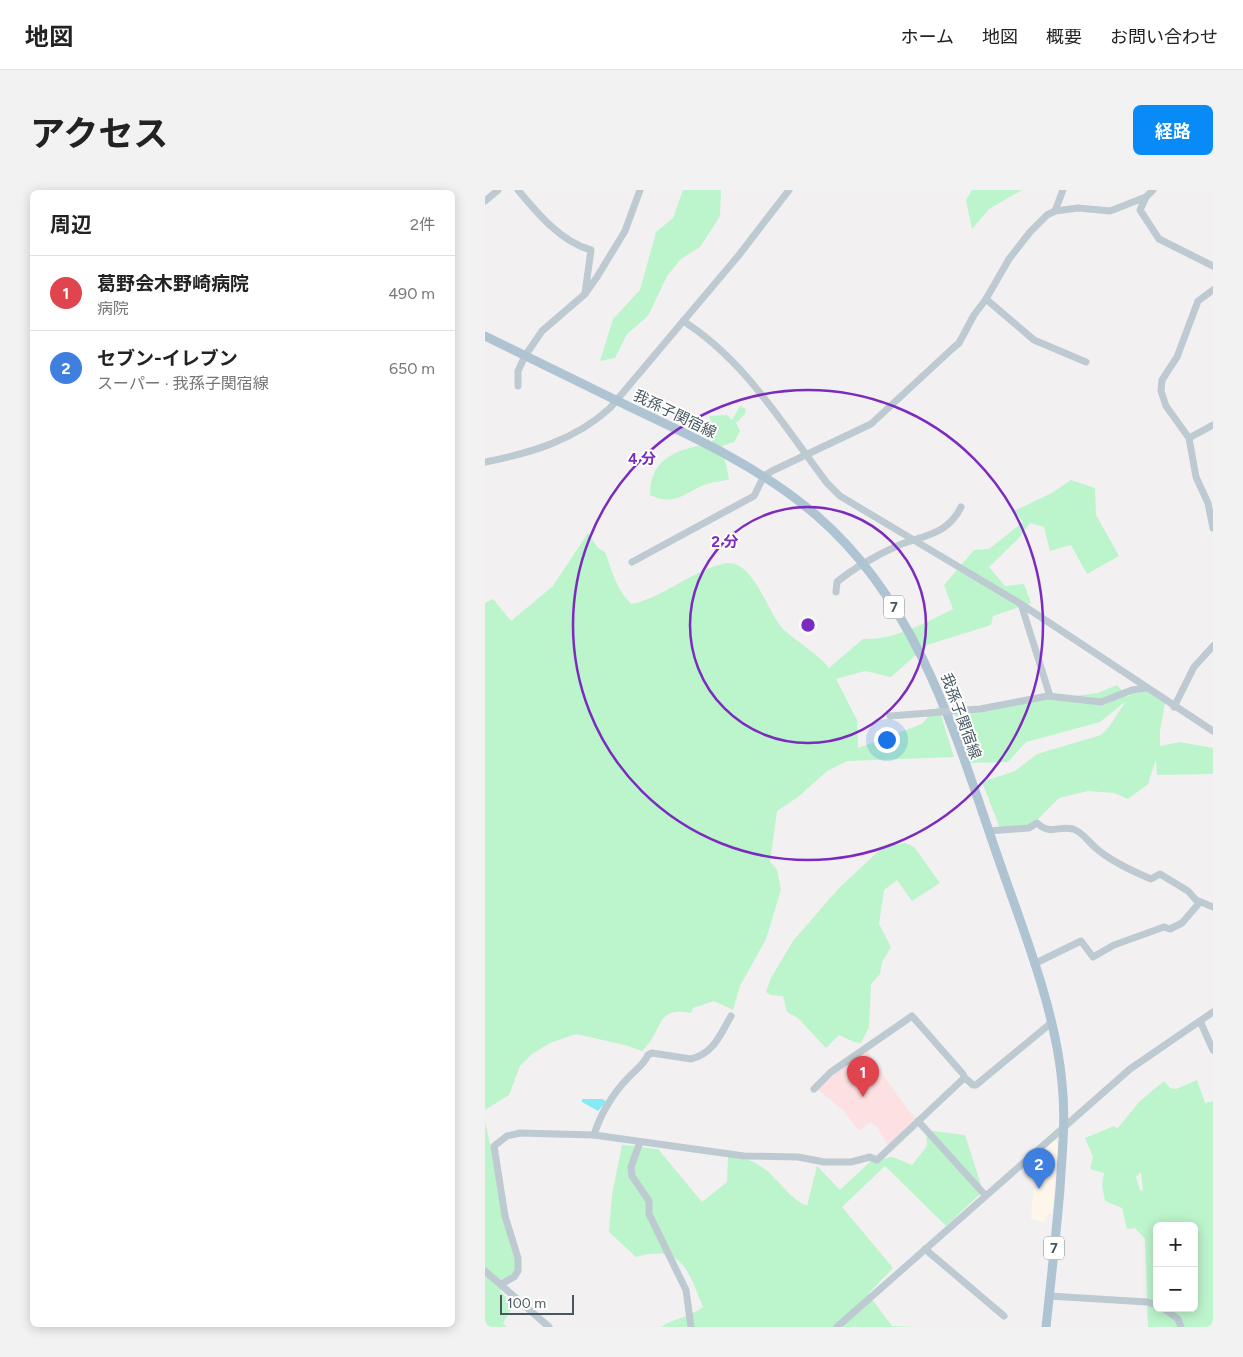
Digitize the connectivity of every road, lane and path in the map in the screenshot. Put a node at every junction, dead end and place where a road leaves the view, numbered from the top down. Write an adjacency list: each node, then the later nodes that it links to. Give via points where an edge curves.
1 (498, 190): 8 (street)
2 (518, 190): 12 (street, via 537,214 577,246 591,250)
3 (640, 190): 12 (street, via 625,232)
4 (789, 190): 14 (street)
5 (1063, 190): 9 (street)
6 (1153, 190): 7 (street)
7 (1146, 197): 9 (street, via 1110,211 1078,208); 10 (street, via 1140,210 1159,239)
8 (485, 201)
9 (1055, 211): 13 (street, via 1029,232)
10 (1213, 266)
11 (1213, 290): 21 (street, via 1198,301 1177,357 1162,380 1161,391 1166,406)
12 (585, 294): 16 (street, via 542,330)
13 (986, 299): 17 (street, via 1034,340); 22 (street, via 959,343 871,424)
14 (683, 321): 19 (street); 22 (street, via 741,368)
15 (485, 336): 16 (main road, 我孫子関宿線 / 7)
16 (525, 356): 18 (street, via 518,371); 19 (main road, 我孫子関宿線 / 7)
17 (1086, 362)
18 (518, 386)
19 (617, 401): 23 (street, via 592,424 564,439); 24 (main road, 我孫子関宿線 / 7)
20 (1213, 425): 21 (street)
21 (1189, 438): 26 (street, via 1196,477 1208,503)
22 (806, 455): 24 (street); 27 (street, via 840,496)
23 (485, 462)
24 (764, 476): 28 (street, via 754,496); 29 (main road, 我孫子関宿線 / 7, via 819,518)
25 (961, 507): 27 (street, via 941,531)
26 (1213, 528)
27 (914, 540): 29 (street); 31 (street)
28 (632, 562)
29 (864, 565): 30 (street, via 837,582); 38 (main road, 我孫子関宿線 / 7, via 904,621 928,667 945,706)
30 (836, 592)
31 (1021, 604): 33 (street); 34 (street)
32 (1213, 646): 35 (street, via 1194,667)
33 (1146, 688): 34 (street, via 1101,702); 35 (street)
34 (1050, 696): 36 (street, bridge, via 980,709)
35 (1174, 707): 37 (street)
36 (889, 716)
37 (1213, 731)
38 (988, 831): 39 (street, via 1029,828 1037,823 1047,830 1074,830 1129,870 1151,879 1160,874); 41 (main road, 我孫子関宿線 / 7)
39 (1200, 902): 40 (street); 41 (street, via 1182,923 1171,929 1155,930 1093,957 1081,941)
40 (1213, 907)
41 (1034, 964): 45 (main road, 我孫子関宿線 / 7)
42 (1213, 1012): 44 (street)
43 (731, 1016): 51 (street, via 714,1047 698,1057 648,1055 617,1091)
44 (1200, 1021): 46 (street); 50 (street, via 1130,1069)
45 (1051, 1023): 47 (street, via 976,1085); 50 (main road, 我孫子関宿線 / 7, via 1061,1074)
46 (1213, 1050)
47 (964, 1078): 48 (street, via 912,1016 831,1072); 49 (street)
48 (814, 1089)
49 (918, 1121): 52 (street, via 877,1160 870,1157 851,1162 744,1156); 53 (street)
50 (1064, 1125): 53 (street); 57 (main road, 我孫子関宿線 / 7)
51 (594, 1135): 52 (street); 56 (street, via 520,1133 507,1136 494,1146 505,1216 518,1258 518,1271)
52 (640, 1142): 62 (street, via 631,1167 632,1176 649,1201 649,1214 686,1290)
53 (985, 1195): 54 (street)
54 (925, 1249): 60 (street); 63 (street)
55 (485, 1271): 56 (street)
56 (501, 1284): 61 (street)
57 (1049, 1296): 58 (street); 64 (main road, 我孫子関宿線 / 7)
58 (1153, 1304)
59 (1168, 1312): 65 (street, via 1178,1319)
60 (1004, 1316)
61 (549, 1327)
62 (691, 1327)
63 (837, 1327)
64 (1046, 1327)
65 (1181, 1327)

